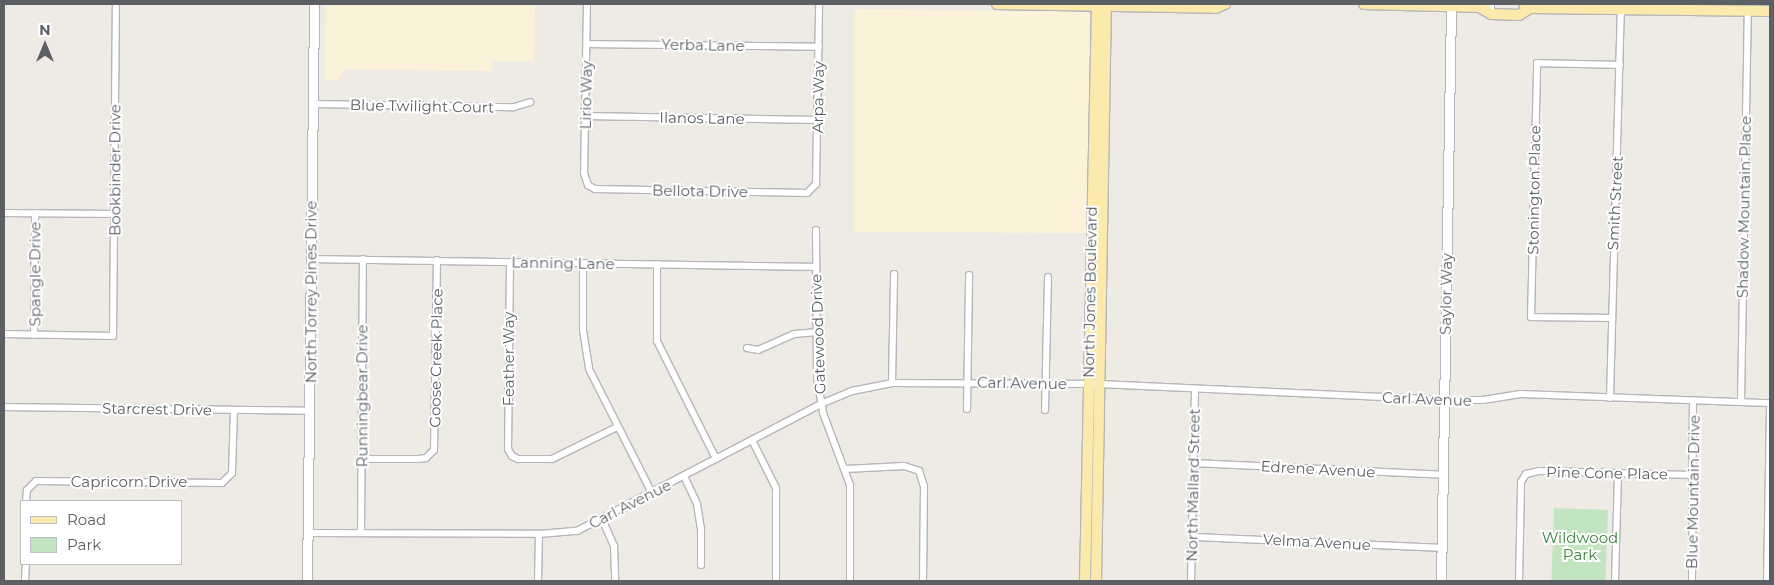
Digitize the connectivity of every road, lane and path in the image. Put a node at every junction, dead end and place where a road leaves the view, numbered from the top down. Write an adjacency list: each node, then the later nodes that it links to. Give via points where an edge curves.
1 (116, 4): 30 (street, Bookbinder Drive)
2 (314, 4): 20 (main road, North Torrey Pines Drive)
3 (587, 4): 16 (street, Lirio Way)
4 (819, 4): 17 (street, Arpa Way)
5 (998, 4): 8 (main road)
6 (1225, 4): 8 (main road, via 1219,8)
7 (1364, 4): 10 (main road)
8 (1101, 5): 23 (main road, North Jones Boulevard); 27 (main road, North Jones Boulevard)
9 (1482, 5): 10 (main road); 12 (main road)
10 (1451, 6): 54 (main road, Saylor Way)
11 (1527, 6): 12 (main road, via 1519,15); 13 (main road)
12 (1491, 9)
13 (1621, 9): 14 (main road); 18 (street, Smith Street)
14 (1748, 11): 15 (main road); 56 (street, Shadow Mountain Place)
15 (1770, 11)
16 (587, 44): 17 (street, Yerba Lane); 21 (street, Lirio Way)
17 (819, 47): 22 (street, Arpa Way)
18 (1620, 65): 43 (street, Smith Street); 43 (street, Stonington Place, via 1537,63 1531,317)
19 (530, 102): 20 (street, Blue Twilight Court, via 514,107)
20 (312, 104): 33 (main road, North Torrey Pines Drive)
21 (585, 116): 22 (street, Ilanos Lane); 24 (street, Lirio Way, via 584,173)
22 (818, 120): 26 (street, Arpa Way, via 816,184)
23 (1094, 150): 25 (main road, North Jones Boulevard); 27 (main road, via 1098,187)
24 (588, 185): 26 (street, Bellota Drive, via 595,189 682,191 807,193)
25 (1093, 185): 32 (main road); 51 (main road, North Jones Boulevard)
26 (812, 189)
27 (1103, 194): 32 (main road, North Jones Boulevard)
28 (4, 213): 29 (street)
29 (36, 213): 30 (street); 46 (street, Spangle Drive)
30 (115, 214): 46 (street, Bookbinder Drive, via 113,336)
31 (816, 230): 39 (street, Gatewood Drive)
32 (1102, 232): 51 (main road, North Jones Boulevard)
33 (310, 259): 34 (street, Lanning Lane); 63 (main road, North Torrey Pines Drive)
34 (363, 259): 35 (street, Lanning Lane); 66 (street, Runningbear Drive)
35 (437, 260): 36 (street, Lanning Lane); 66 (street, Goose Creek Place, via 435,443 430,455 418,459)
36 (510, 262): 37 (street, Lanning Lane); 64 (street, Feather Way, via 508,449 512,456 518,459 552,459)
37 (583, 263): 38 (street, Lanning Lane); 64 (street, via 584,346 589,369)
38 (657, 264): 39 (street, Lanning Lane); 67 (street, via 657,341)
39 (816, 267): 44 (street, Gatewood Drive)
40 (894, 274): 48 (street)
41 (969, 275): 49 (street)
42 (1048, 277): 50 (street)
43 (1611, 318): 53 (street, Smith Street)
44 (815, 332): 47 (street, via 794,334 758,350); 58 (street, Gatewood Drive)
45 (4, 334): 46 (street)
46 (34, 335)
47 (748, 348)
48 (892, 383): 49 (street, Carl Avenue); 58 (street, Carl Avenue, via 861,388)
49 (969, 383): 50 (street, Carl Avenue); 60 (street)
50 (1046, 384): 51 (street, Carl Avenue); 62 (street)
51 (1094, 384): 52 (street, Carl Avenue); 84 (main road, North Jones Boulevard)
52 (1195, 390): 54 (street, Carl Avenue); 68 (street, North Mallard Street)
53 (1610, 398): 54 (street, Carl Avenue, via 1521,394 1482,400); 55 (street, Carl Avenue)
54 (1446, 400): 71 (main road, Saylor Way)
55 (1694, 402): 56 (street, Carl Avenue); 72 (street, Blue Mountain Drive)
56 (1741, 402): 57 (street, Carl Avenue)
57 (1770, 403): 97 (street)
58 (821, 404): 65 (street, Carl Avenue); 69 (street, Gatewood Drive)
59 (4, 407): 61 (street, Starcrest Drive)
60 (968, 409)
61 (234, 410): 63 (street, Starcrest Drive); 75 (street, Capricorn Drive, via 232,473 229,479 222,482 36,481 30,484)
62 (1045, 410)
63 (310, 411): 77 (main road, North Torrey Pines Drive)
64 (617, 427): 74 (street)
65 (752, 440): 67 (street, Carl Avenue); 89 (street, via 776,488)
66 (362, 459): 78 (street, Runningbear Drive)
67 (716, 459): 73 (street, Carl Avenue)
68 (1193, 463): 71 (street, Edrene Avenue); 80 (street, North Mallard Street)
69 (846, 469): 90 (street, Gatewood Drive, via 851,510); 91 (street, via 904,466 919,471 924,486)
70 (1618, 474): 72 (street, Pine Cone Place); 94 (street, Pine Cone Place, via 1539,472 1524,478); 95 (street)
71 (1444, 475): 81 (main road, Saylor Way)
72 (1693, 475): 96 (street, Blue Mountain Drive)
73 (684, 476): 74 (street, Carl Avenue); 83 (street, via 697,504 702,528)
74 (652, 493): 76 (street, Carl Avenue)
75 (26, 500)
76 (602, 519): 79 (street, Carl Avenue, via 577,531); 88 (street, via 614,546)
77 (308, 533): 78 (street, Carl Avenue); 86 (main road, North Torrey Pines Drive)
78 (361, 533): 79 (street, Carl Avenue)
79 (539, 534): 87 (street)
80 (1192, 537): 81 (street, Velma Avenue); 92 (street, North Mallard Street)
81 (1442, 548): 93 (main road, Saylor Way)
82 (26, 565): 85 (street)
83 (701, 565)
84 (1091, 577)
85 (26, 581)
86 (307, 581)
87 (538, 581)
88 (615, 581)
89 (776, 581)
90 (850, 581)
91 (922, 581)
92 (1190, 581)
93 (1441, 581)
94 (1519, 581)
95 (1614, 581)
96 (1692, 581)
97 (1767, 581)

